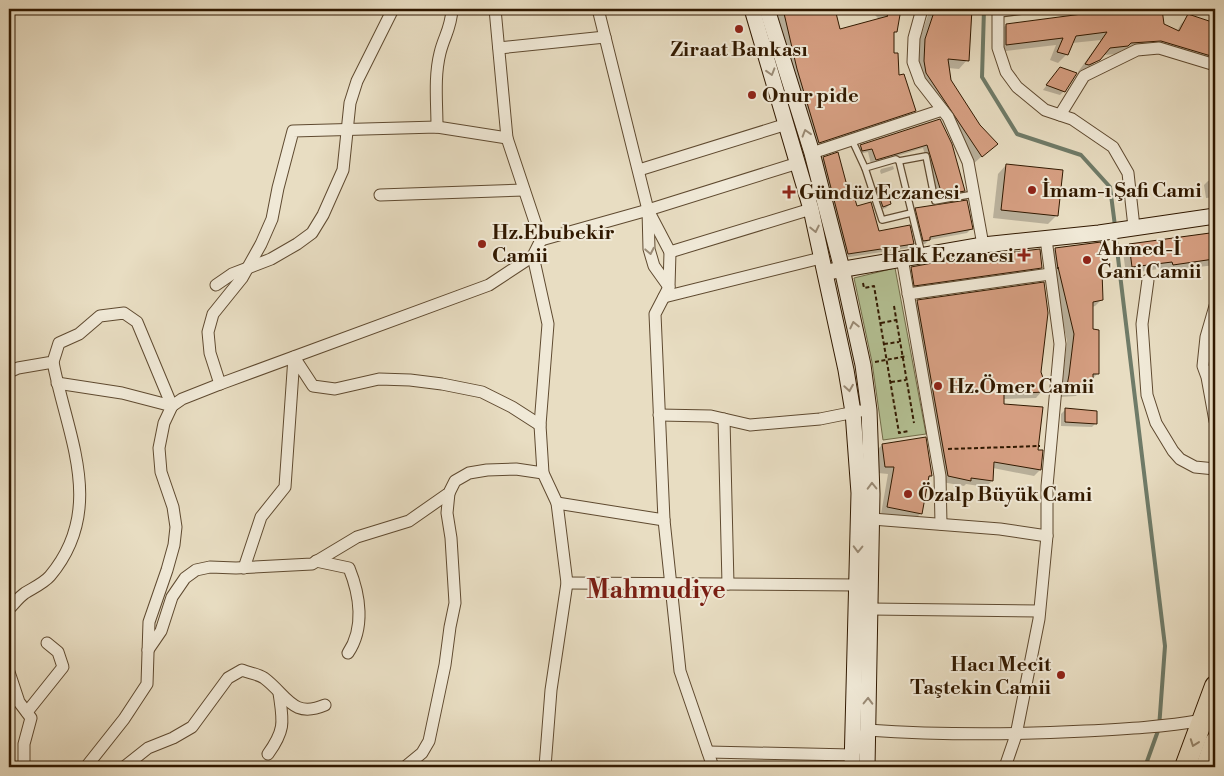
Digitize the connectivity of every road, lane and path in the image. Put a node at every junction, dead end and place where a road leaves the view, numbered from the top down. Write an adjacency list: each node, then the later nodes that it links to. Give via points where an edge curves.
1 (394, 9): 17 (street, via 357,81 350,102)
2 (452, 9): 16 (street, via 436,75)
3 (495, 9): 11 (street)
4 (598, 9): 10 (street)
5 (752, 9): 15 (main road, one-way to 15)
6 (767, 9): 20 (main road, one-way to 6)
7 (922, 9): 13 (street, via 914,38 913,62 920,80)
8 (1037, 9): 9 (lane)
9 (998, 12): 14 (street, via 998,48 1006,72 1017,87 1044,110)
10 (605, 37): 11 (street); 24 (street)
11 (499, 48): 18 (street)
12 (1215, 65): 14 (street, via 1159,48 1137,50 1084,76)
13 (942, 110): 19 (street); 26 (street, via 948,116 968,162)
14 (1060, 115): 32 (street, via 1072,119 1113,147 1128,173)
15 (787, 124): 22 (main road); 24 (street)
16 (437, 127): 17 (street); 18 (street)
17 (347, 130): 42 (street, via 343,170 312,233 271,259); 42 (street, via 293,131 272,219)
18 (507, 138): 25 (street)
19 (852, 140): 20 (street); 23 (lane)
20 (812, 153): 41 (main road)
21 (899, 162): 23 (lane, via 896,159); 26 (lane, via 926,156 936,202); 30 (lane)
22 (798, 163): 28 (main road); 29 (street)
23 (865, 168): 30 (lane, via 882,220)
24 (639, 170): 29 (street)
25 (524, 190): 27 (street); 34 (street)
26 (974, 194): 35 (street)
27 (380, 195)
28 (811, 209): 36 (street); 39 (main road, one-way to 39)
29 (648, 210): 34 (street); 36 (street); 48 (street, one-way to 48, via 649,248)
30 (911, 213): 37 (lane)
31 (1215, 216): 32 (main road)
32 (1131, 228): 33 (main road)
33 (1046, 239): 35 (main road); 44 (street)
34 (540, 240): 38 (street)
35 (983, 245): 37 (main road)
36 (670, 252): 48 (street)
37 (922, 255): 40 (main road)
38 (533, 256): 57 (street, via 489,285); 74 (street, via 548,324)
39 (821, 258): 43 (main road); 48 (street)
40 (902, 258): 41 (main road); 49 (street)
41 (842, 269): 43 (main road); 61 (main road, one-way to 41)
42 (246, 270): 47 (street, via 232,274); 66 (street, via 213,314 208,332 210,353)
43 (825, 273): 69 (main road, one-way to 69)
44 (1050, 274): 49 (street); 76 (street, via 1060,344)
45 (1148, 280): 78 (street, via 1142,324 1147,395 1156,423 1180,460 1195,467)
46 (863, 283): 53 (path, via 864,288 874,286)
47 (216, 285)
48 (667, 292): 70 (street, via 655,314)
49 (908, 294): 56 (street)
50 (894, 306): 52 (path)
51 (1215, 306): 72 (street, via 1206,337 1203,366)
52 (896, 320): 53 (path); 54 (path)
53 (881, 323): 55 (path)
54 (900, 342): 55 (path); 58 (path)
55 (884, 344): 59 (path)
56 (918, 354): 58 (path); 77 (street)
57 (294, 357): 66 (street); 74 (street, via 313,386 335,389 379,380 442,384 482,392); 87 (street, via 285,487 261,516)
58 (902, 357): 59 (path); 63 (path)
59 (887, 360): 61 (path); 64 (path)
60 (53, 362): 62 (street); 65 (street); 67 (street, via 59,343 80,334 100,316 124,313 137,322)
61 (863, 365): 68 (main road)
62 (9, 372)
63 (906, 380): 64 (path); 73 (path)
64 (891, 382): 75 (path, via 899,433)
65 (57, 383): 67 (street, via 122,393); 93 (street, via 79,472 80,506 76,529 64,556 48,578 23,594)
66 (220, 384): 67 (street)
67 (172, 406): 96 (street, via 164,423 159,448 161,472 176,527 168,570 149,622)
68 (869, 410): 69 (street); 82 (main road, one-way to 68)
69 (853, 412): 71 (street, via 820,420 750,425); 91 (main road, one-way to 91, via 859,493)
70 (659, 414): 71 (street); 83 (street)
71 (724, 419): 90 (street)
72 (1215, 421)
73 (914, 423)
74 (540, 425): 79 (street)
75 (909, 431)
76 (1050, 446): 77 (path); 85 (street)
77 (935, 450): 84 (street, via 940,476)
78 (1215, 469)
79 (543, 474): 80 (street, via 516,469 469,473 455,481); 81 (street)
80 (449, 493): 86 (street, via 409,521 357,537); 113 (street, via 447,513 455,603 429,741 422,753)
81 (557, 503): 83 (street); 88 (street)
82 (872, 519): 84 (street); 92 (main road)
83 (664, 520): 89 (street)
84 (941, 524): 85 (street)
85 (1047, 536): 94 (street)
86 (316, 561): 87 (street, via 312,564); 97 (street, via 349,568 353,578 359,628 356,642)
87 (244, 568): 96 (street, via 210,567 196,570 185,578 172,597 161,630)
88 (567, 583): 89 (street); 114 (street, via 551,690)
89 (670, 584): 90 (street); 107 (street, via 680,671)
90 (728, 584): 91 (street)
91 (857, 585): 109 (main road)
92 (870, 608): 94 (street); 104 (main road, one-way to 92)
93 (9, 609)
94 (1039, 611): 105 (street)
95 (47, 643): 102 (street, via 58,652 63,667)
96 (148, 651): 111 (street, via 147,684)
97 (348, 653)
98 (9, 672): 102 (street, via 19,702)
99 (1215, 686): 103 (highway)
100 (279, 693): 101 (street, via 297,708 314,710); 108 (street, via 283,723); 112 (street, via 263,678 242,670 228,678 192,727 148,748)
101 (326, 705)
102 (27, 712): 110 (street, via 31,718 24,744)
103 (1203, 720): 105 (street, via 1170,726); 118 (highway, one-way to 118)
104 (868, 730): 105 (street); 109 (street); 116 (main road)
105 (1016, 735): 117 (street)
106 (1215, 742): 119 (highway)
107 (708, 752): 109 (street); 115 (street)
108 (268, 754)
109 (852, 761)
110 (24, 767)
111 (86, 767)
112 (124, 767)
113 (405, 767)
114 (545, 767)
115 (712, 767)
116 (866, 767)
117 (1005, 767)
118 (1185, 767)
119 (1206, 767)

